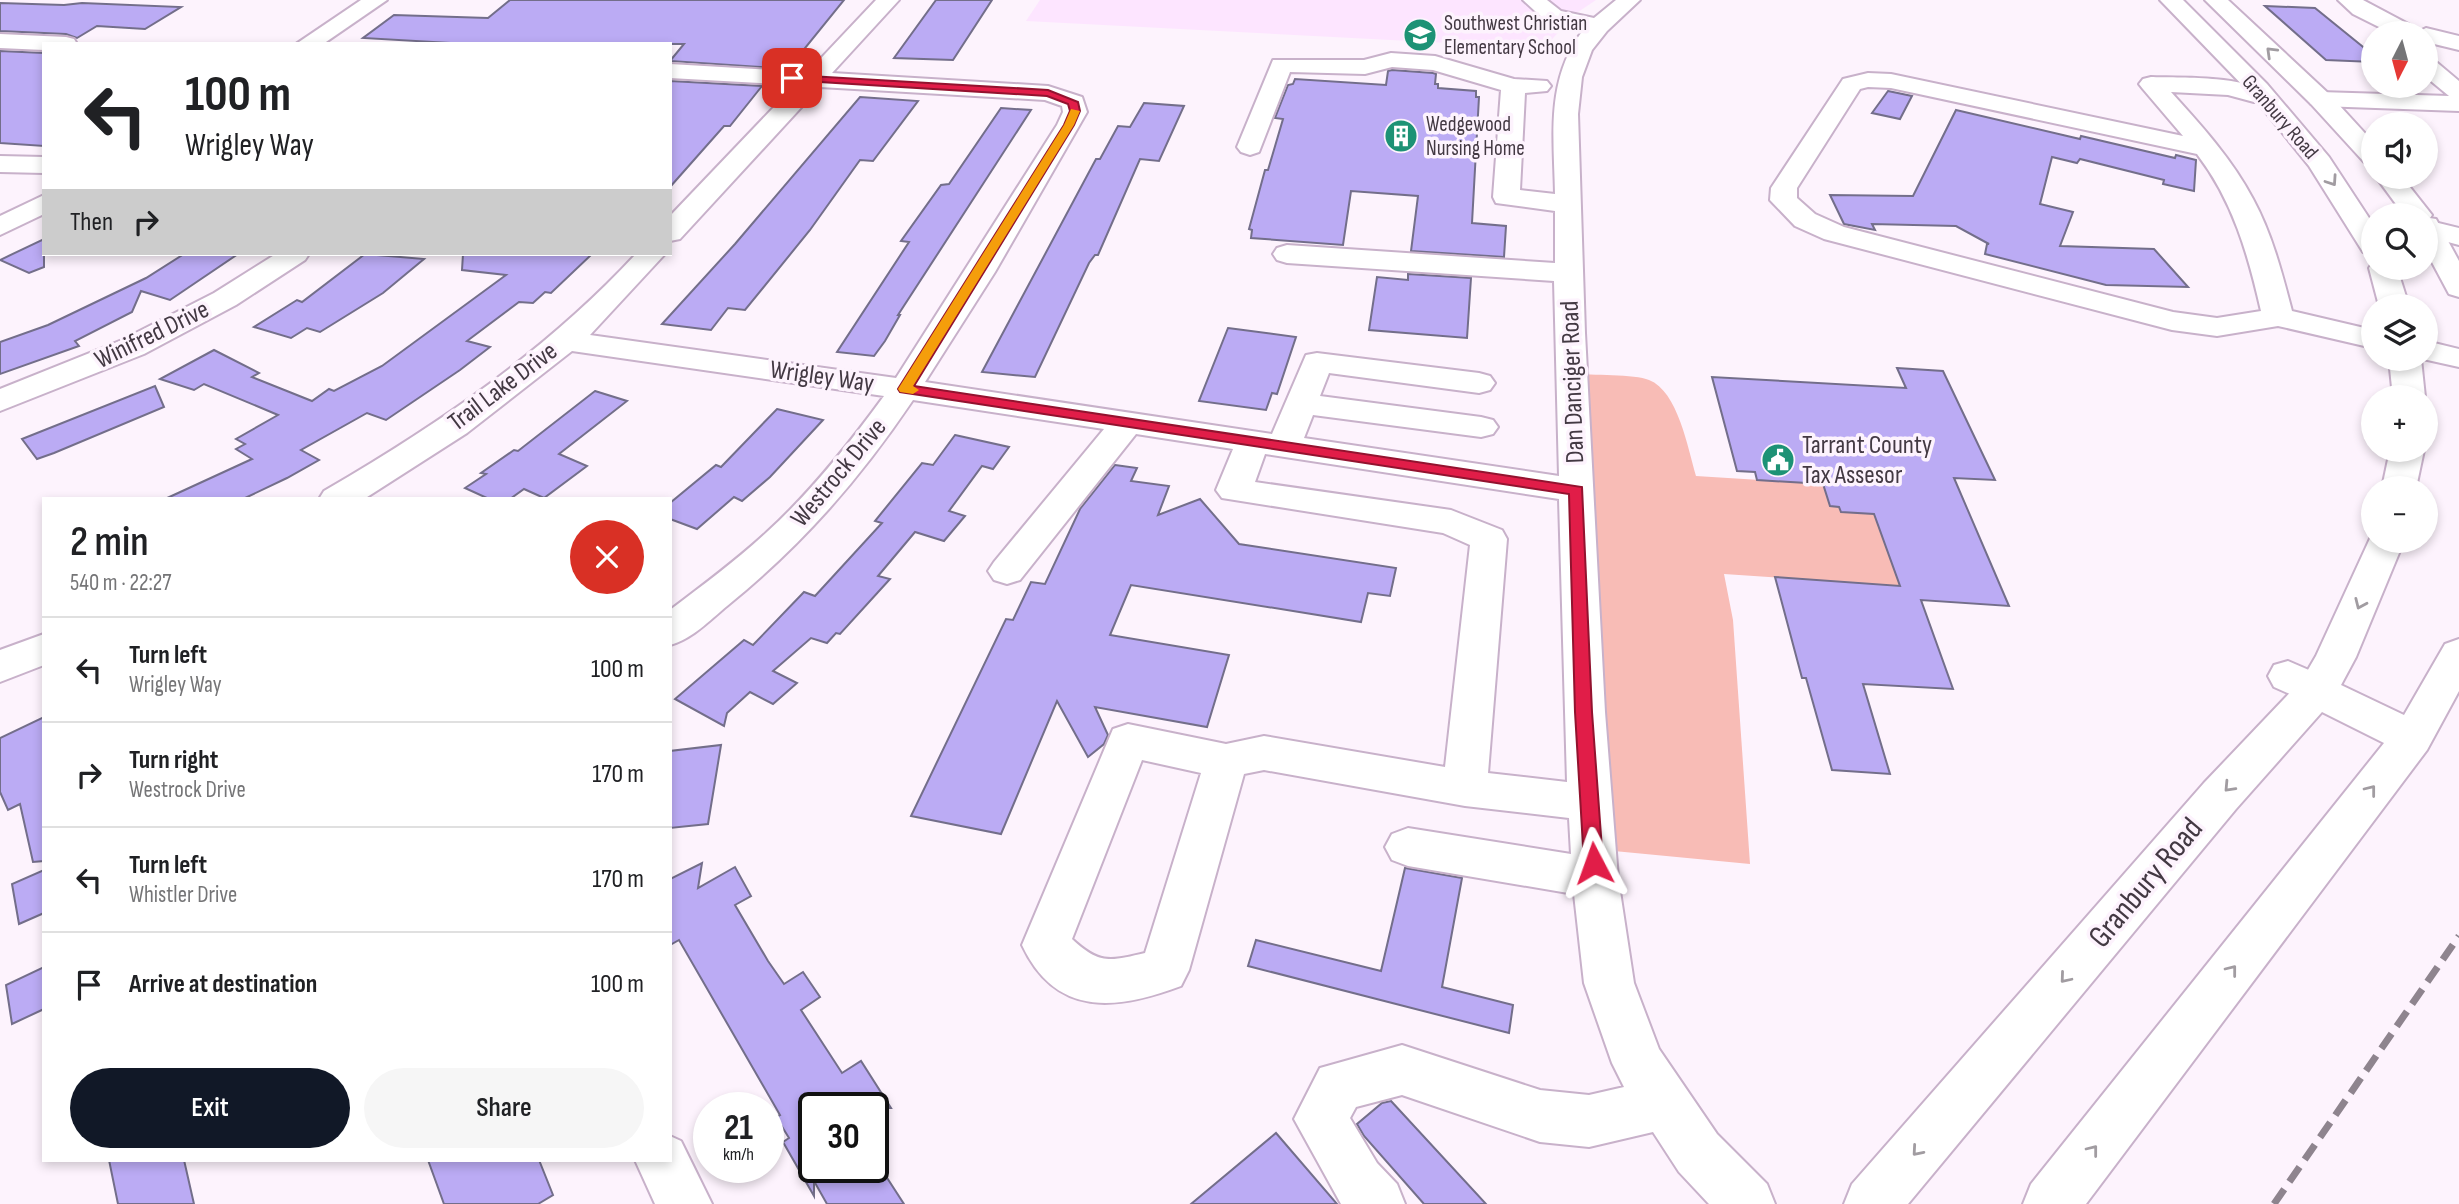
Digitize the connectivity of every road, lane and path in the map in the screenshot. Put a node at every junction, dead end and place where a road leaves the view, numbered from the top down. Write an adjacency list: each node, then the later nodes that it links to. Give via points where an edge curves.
1 (376, 0): 12 (street)
2 (888, 0): 17 (street)
3 (1534, 0): 9 (street, via 1555,16)
4 (1629, 0): 9 (street, Dan Danciger Road)
5 (2171, 0): 22 (street, Granbury Road)
6 (2216, 0): 23 (street, Granbury Road, one-way to 6)
7 (2349, 0): 8 (street)
8 (2389, 21)
9 (1598, 26): 19 (street, Dan Danciger Road, via 1577,58)
10 (2438, 39): 14 (street)
11 (0, 41): 13 (street)
12 (310, 42)
13 (42, 43)
14 (2459, 43)
15 (672, 71): 17 (street)
16 (2438, 75): 21 (street)
17 (816, 79): 34 (street); 52 (street, Westrock Drive, via 1048,93 1073,102 1075,111 1069,125)
18 (1513, 86): 19 (street); 26 (street, via 1435,63 1391,60 1364,66 1281,65); 33 (street, via 1506,197)
19 (1567, 86): 33 (street, Dan Danciger Road)
20 (2157, 90): 27 (street)
21 (2459, 93)
22 (2265, 96): 23 (street); 35 (street, Granbury Road, one-way to 35, via 2320,162)
23 (2320, 99): 24 (street); 25 (street, Granbury Road)
24 (2459, 104)
25 (2361, 144)
26 (1250, 146)
27 (2203, 148): 46 (street, via 2240,200 2263,257); 46 (street, via 1891,81 1868,80 1851,84 1784,188 1784,200 1805,220 1834,233 2172,321 2217,327)
28 (0, 164): 29 (street)
29 (42, 165)
30 (2398, 189): 31 (street)
31 (2409, 203)
32 (42, 204): 36 (street)
33 (1569, 204): 44 (street, Dan Danciger Road)
34 (682, 206): 37 (street)
35 (2361, 224)
36 (0, 227)
37 (672, 228)
38 (2438, 229): 39 (street)
39 (2459, 237)
40 (2438, 249): 45 (street)
41 (1287, 254): 44 (street)
42 (292, 256): 53 (street, Winifred Drive, via 225,299 133,347)
43 (649, 256): 48 (street, Trail Lake Drive)
44 (1569, 274): 58 (street, Dan Danciger Road)
45 (2459, 288)
46 (2278, 317): 47 (street)
47 (2361, 336)
48 (565, 341): 52 (street, Wrigley Way); 59 (street, Trail Lake Drive, via 401,462)
49 (2438, 353): 50 (street)
50 (2459, 358)
51 (1479, 383): 54 (street, via 1317,362)
52 (905, 389): 55 (street, Wrigley Way); 62 (street, Westrock Drive, via 869,442 813,508 770,550)
53 (0, 401)
54 (1300, 403): 56 (street); 57 (street)
55 (1127, 423): 57 (street, Wrigley Way); 61 (street)
56 (1481, 427)
57 (1268, 444): 58 (street, Wrigley Way); 69 (street, via 1234,490 1451,522 1489,539)
58 (1576, 490): 70 (street, Dan Danciger Road)
59 (340, 497)
60 (2381, 553): 66 (street, Granbury Road, one-way to 66, via 2336,657)
61 (1007, 571)
62 (672, 629)
63 (42, 649): 65 (street)
64 (2459, 654): 67 (street)
65 (0, 667)
66 (2303, 683): 67 (street); 78 (street, Granbury Road, one-way to 78, via 2220,796)
67 (2412, 737): 79 (street, one-way to 67)
68 (1226, 761): 68 (street, via 1128,741 1046,945 1079,978 1116,982 1164,970); 69 (street, via 1264,753)
69 (1465, 788): 70 (street)
70 (1590, 803): 72 (street, Dan Danciger Road)
71 (1408, 847): 72 (street)
72 (1595, 878): 73 (street, Dan Danciger Road, via 1609,984 1638,1063)
73 (1665, 1103): 76 (street, via 1589,1121 1540,1116 1402,1070 1339,1086 1321,1119); 77 (street, Dan Danciger Road, via 1698,1153)
74 (663, 1162): 75 (street)
75 (684, 1204)
76 (1377, 1204)
77 (1748, 1204)
78 (1872, 1204)
79 (2051, 1204)

